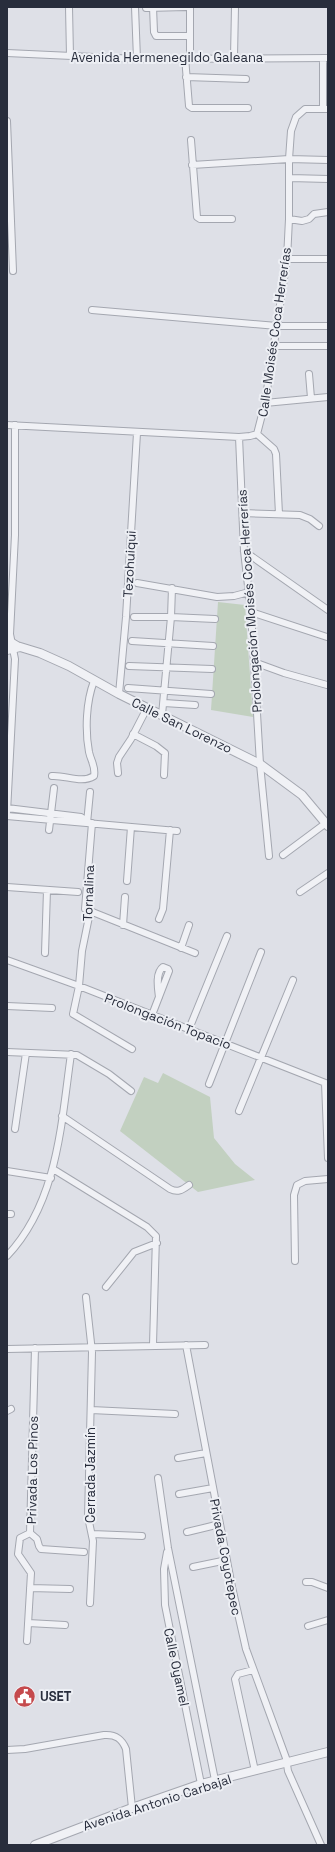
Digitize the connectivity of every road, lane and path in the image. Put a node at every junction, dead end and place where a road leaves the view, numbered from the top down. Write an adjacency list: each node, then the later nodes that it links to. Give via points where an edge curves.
1 (69, 7): 10 (street)
2 (135, 7): 13 (street)
3 (186, 7): 7 (street)
4 (190, 7): 8 (street)
5 (235, 7): 12 (street)
6 (146, 8): 7 (street)
7 (153, 8): 8 (street, via 156,36)
8 (190, 36): 11 (street)
9 (7, 53): 10 (street, Avenida Hermenegildo Galeana)
10 (70, 56): 13 (street, Avenida Hermenegildo Galeana)
11 (187, 57): 12 (street, Avenida Hermenegildo Galeana); 13 (street, Avenida Hermenegildo Galeana); 15 (street)
12 (234, 57): 14 (street, Avenida Hermenegildo Galeana)
13 (137, 58)
14 (325, 58): 18 (street, Calle Moisés Coca Herrerías)
15 (186, 77): 16 (street); 17 (street, via 188,103 192,108)
16 (246, 79)
17 (248, 108)
18 (326, 109): 21 (street, Calle Moisés Coca Herrerías, via 305,109 296,117 291,131)
19 (7, 121): 31 (street)
20 (191, 140): 23 (street)
21 (289, 159): 22 (street); 23 (street); 24 (street, Calle Moisés Coca Herrerías)
22 (328, 160)
23 (192, 165): 27 (street, via 197,217)
24 (290, 178): 25 (street); 28 (street, Calle Moisés Coca Herrerías)
25 (328, 179)
26 (328, 212): 28 (street, via 314,214 302,221)
27 (232, 219)
28 (289, 219): 29 (street, Calle Moisés Coca Herrerías)
29 (287, 258): 30 (street); 33 (street, Calle Moisés Coca Herrerías)
30 (328, 259)
31 (13, 271)
32 (92, 310): 33 (street)
33 (276, 326): 34 (street); 35 (street, Calle Moisés Coca Herrerías)
34 (328, 326)
35 (274, 346): 36 (street); 40 (street, Calle Moisés Coca Herrerías)
36 (328, 346)
37 (309, 374): 39 (street)
38 (328, 397): 39 (street)
39 (311, 398): 40 (street)
40 (265, 402): 44 (street, Calle Moisés Coca Herrerías)
41 (7, 425): 42 (street, Calle Moisés Coca Herrerías)
42 (15, 425): 43 (street, Calle Moisés Coca Herrerías); 61 (street, via 15,535 10,634)
43 (137, 433): 45 (street, Calle Moisés Coca Herrerías); 71 (street, Tezohuiqui)
44 (257, 434): 45 (street, Calle Moisés Coca Herrerías); 47 (street, via 276,454)
45 (239, 437): 46 (street, Prolongación Moisés Coca Herrerías)
46 (243, 513): 47 (street); 49 (street, Prolongación Moisés Coca Herrerías)
47 (278, 514): 48 (street, via 300,515)
48 (319, 526)
49 (244, 551): 52 (street, Prolongación Moisés Coca Herrerías); 53 (street)
50 (137, 583): 51 (street)
51 (172, 588): 52 (street, via 217,596 234,596); 56 (street)
52 (249, 592): 54 (street, Prolongación Moisés Coca Herrerías)
53 (328, 610)
54 (251, 612): 58 (street); 63 (street, Prolongación Moisés Coca Herrerías)
55 (134, 617): 56 (street)
56 (171, 617): 57 (street); 60 (street)
57 (215, 619)
58 (327, 638)
59 (132, 641): 60 (street)
60 (169, 642): 62 (street); 65 (street)
61 (12, 646): 67 (street, Calle San Lorenzo, via 50,657); 84 (street, via 15,659)
62 (213, 646)
63 (254, 662): 68 (street); 78 (street, Prolongación Moisés Coca Herrerías)
64 (129, 666): 65 (street)
65 (167, 667): 66 (street); 70 (street)
66 (212, 669)
67 (94, 681): 71 (street, Calle San Lorenzo); 81 (street, via 88,713 89,746 94,776 85,779)
68 (327, 685)
69 (128, 688): 70 (street)
70 (165, 690): 72 (street); 73 (street)
71 (119, 694): 75 (street, Calle San Lorenzo)
72 (211, 694)
73 (164, 703): 74 (street); 76 (street)
74 (195, 705)
75 (147, 708): 76 (street, Calle San Lorenzo); 77 (street)
76 (162, 716): 78 (street, Calle San Lorenzo)
77 (133, 734): 79 (street, via 118,760); 80 (street, via 165,753)
78 (260, 764): 90 (street, Calle San Lorenzo, via 302,795); 94 (street, Prolongación Moisés Coca Herrerías)
79 (118, 773)
80 (164, 775)
81 (52, 776)
82 (54, 788): 86 (street)
83 (90, 792): 89 (street, Tornalina)
84 (7, 808): 85 (street); 86 (street)
85 (7, 812)
86 (51, 813): 88 (street); 89 (street, via 81,817)
87 (7, 816): 88 (street)
88 (50, 820): 89 (street); 92 (street)
89 (89, 823): 91 (street); 102 (street, Tornalina, via 85,907)
90 (327, 825): 93 (street)
91 (131, 827): 96 (street); 103 (street, via 174,830 163,909)
92 (49, 830)
93 (283, 855)
94 (269, 856)
95 (328, 873): 100 (street)
96 (127, 881)
97 (7, 887): 98 (street)
98 (47, 890): 99 (street); 109 (street)
99 (78, 892)
100 (300, 892)
101 (125, 897): 104 (street)
102 (90, 912): 104 (street); 113 (street, Tornalina, via 82,951)
103 (159, 919)
104 (123, 925): 107 (street)
105 (189, 925): 107 (street)
106 (227, 936): 118 (street)
107 (181, 948): 110 (street)
108 (261, 952): 119 (street)
109 (45, 953)
110 (195, 953)
111 (7, 960): 113 (street, Prolongación Topacio)
112 (293, 980): 124 (street)
113 (79, 986): 117 (street, Prolongación Topacio); 120 (street, Tornalina, via 74,1016)
114 (159, 997): 117 (street)
115 (7, 1006): 116 (street)
116 (52, 1008)
117 (152, 1015): 118 (street, Prolongación Topacio)
118 (189, 1029): 119 (street, Prolongación Topacio)
119 (226, 1043): 124 (street, Prolongación Topacio); 126 (street)
120 (132, 1049)
121 (7, 1052): 122 (street)
122 (26, 1052): 123 (street); 130 (street)
123 (71, 1054): 127 (street, via 103,1070); 129 (street)
124 (262, 1058): 125 (street, Prolongación Topacio); 128 (street)
125 (327, 1083): 131 (street)
126 (209, 1084)
127 (131, 1091)
128 (239, 1111)
129 (62, 1116): 132 (street); 136 (street, via 175,1192)
130 (15, 1129)
131 (328, 1158)
132 (53, 1169): 134 (street); 137 (street, via 147,1227 156,1236)
133 (7, 1171): 134 (street)
134 (51, 1178): 138 (street, via 38,1210)
135 (328, 1179): 139 (street, via 305,1181 297,1185 294,1195)
136 (189, 1185)
137 (157, 1243): 140 (street, via 134,1252); 142 (street)
138 (7, 1256)
139 (295, 1261)
140 (106, 1287)
141 (86, 1297): 145 (street, Cerrada Jazmín)
142 (153, 1345): 143 (street); 145 (street)
143 (186, 1345): 144 (street); 150 (street, Privada Coyotepec)
144 (205, 1345)
145 (92, 1346): 146 (street); 148 (street, Cerrada Jazmín)
146 (34, 1348): 147 (street); 157 (street, Privada Los Pinos)
147 (7, 1349)
148 (91, 1410): 149 (street); 158 (street, Cerrada Jazmín, via 88,1517)
149 (175, 1414)
150 (206, 1453): 151 (street); 153 (street, Privada Coyotepec)
151 (178, 1458)
152 (158, 1478): 160 (street)
153 (213, 1488): 154 (street); 155 (street, Privada Coyotepec)
154 (179, 1494)
155 (220, 1524): 156 (street); 162 (street, Privada Coyotepec)
156 (187, 1532)
157 (30, 1533): 161 (street, via 37,1539 41,1549); 165 (street, Privada Los Pinos, via 20,1538 18,1554 31,1571)
158 (92, 1534): 159 (street); 168 (street, Cerrada Jazmín)
159 (142, 1536)
160 (168, 1548): 174 (street); 175 (street, Calle Oyamel, via 164,1569 164,1605)
161 (84, 1552)
162 (227, 1560): 163 (street); 176 (street, Privada Coyotepec, via 239,1622)
163 (193, 1567)
164 (306, 1582): 166 (street)
165 (30, 1588): 167 (street); 170 (street, Privada Los Pinos)
166 (328, 1588)
167 (70, 1589)
168 (90, 1603)
169 (328, 1620): 172 (street)
170 (28, 1623): 171 (street); 173 (street, Privada Los Pinos)
171 (65, 1625)
172 (308, 1626)
173 (27, 1641)
174 (190, 1661): 175 (street); 181 (street)
175 (176, 1663): 182 (street, Calle Oyamel)
176 (253, 1670): 179 (street, Privada Coyotepec); 180 (street, via 238,1674 235,1680)
177 (7, 1750): 183 (street, via 104,1735 116,1736 122,1740 126,1749)
178 (328, 1752): 179 (street, Avenida Antonio Carbajal)
179 (286, 1763): 180 (street, Avenida Antonio Carbajal); 185 (street, Privada Coyotepec)
180 (256, 1771): 181 (street, Avenida Antonio Carbajal)
181 (215, 1780): 182 (street, Avenida Antonio Carbajal)
182 (201, 1784): 183 (street, Avenida Antonio Carbajal)
183 (132, 1808): 184 (street, Avenida Antonio Carbajal)
184 (34, 1845)
185 (321, 1845)

